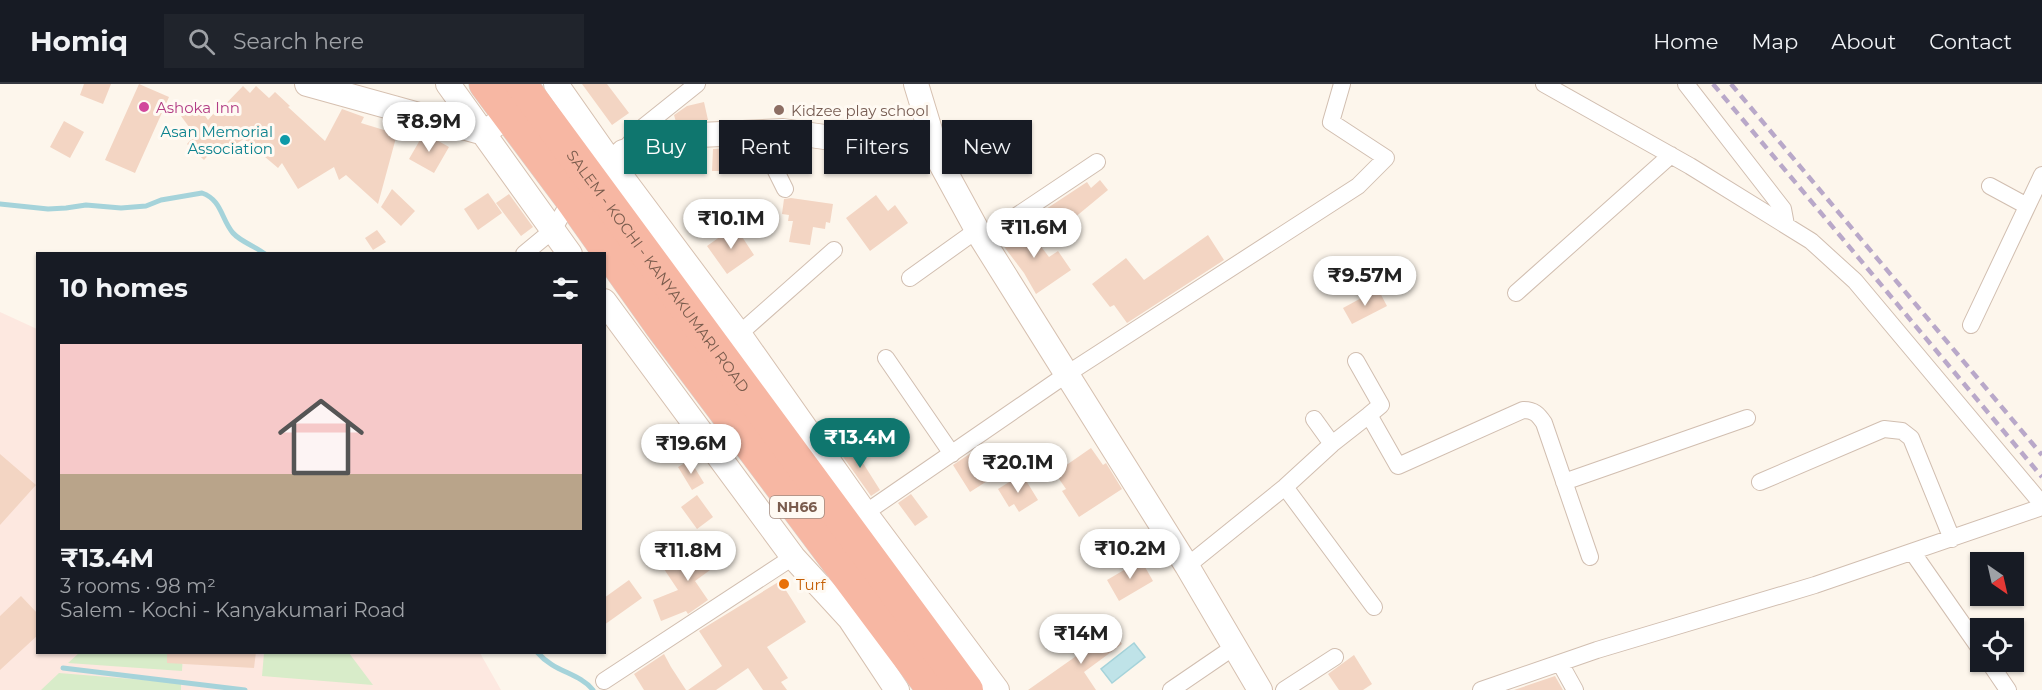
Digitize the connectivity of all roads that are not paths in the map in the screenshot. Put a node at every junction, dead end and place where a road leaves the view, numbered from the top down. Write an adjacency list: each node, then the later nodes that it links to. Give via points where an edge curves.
1 (308, 84): 9 (street)
2 (448, 84): 9 (street)
3 (485, 84): 9 (highway, SALEM - KOCHI - KANYAKUMARI ROAD / NH66)
4 (698, 84): 15 (street, via 642,128)
5 (916, 84): 12 (street)
6 (1342, 84): 34 (street, via 1331,122 1386,158 1358,186)
7 (1544, 84): 13 (street)
8 (1686, 84): 21 (street, via 1783,209)
9 (525, 100): 15 (highway, SALEM - KOCHI - KANYAKUMARI ROAD / NH66); 15 (street); 22 (street)
10 (719, 134): 15 (street, via 678,136)
11 (812, 136): 12 (street)
12 (934, 153): 23 (street)
13 (1671, 155): 21 (street); 28 (street)
14 (1097, 162): 23 (street)
15 (599, 173): 22 (street); 31 (street); 58 (highway, SALEM - KOCHI - KANYAKUMARI ROAD / NH66, via 668,334); 59 (highway, SALEM - KOCHI - KANYAKUMARI ROAD / NH66)
16 (778, 174): 19 (street)
17 (2042, 175): 20 (street)
18 (1990, 186): 20 (street)
19 (785, 189)
20 (2028, 206): 30 (street)
21 (1786, 225): 43 (street, via 1811,241 1855,281)
22 (553, 230): 25 (street); 26 (street)
23 (980, 235): 27 (street); 34 (street)
24 (834, 250): 31 (street)
25 (526, 252)
26 (569, 252)
27 (910, 278)
28 (1516, 293)
29 (606, 304): 47 (street)
30 (1971, 325)
31 (738, 334): 44 (street)
32 (886, 358): 39 (street)
33 (1356, 361): 35 (street, via 1381,405)
34 (1067, 374): 39 (street); 49 (street)
35 (1369, 415): 38 (street); 40 (street, via 1398,466 1530,410 1544,423)
36 (1747, 418): 40 (street)
37 (1314, 419): 38 (street)
38 (1332, 444): 42 (street)
39 (952, 454): 44 (street)
40 (1564, 482): 48 (street)
41 (1760, 482): 45 (street, via 1884,429 1902,431 1911,438)
42 (1285, 487): 49 (street); 50 (street)
43 (2042, 505): 45 (street)
44 (866, 513): 60 (street)
45 (1952, 539): 46 (street)
46 (1913, 553): 51 (street); 54 (street)
47 (793, 557): 56 (street); 57 (street, via 850,619)
48 (1590, 557)
49 (1187, 566): 52 (street)
50 (1374, 607)
51 (1970, 635)
52 (1234, 647): 61 (street); 62 (street)
53 (1335, 657): 63 (street)
54 (1560, 663): 64 (street); 65 (street)
55 (1996, 672): 66 (street)
56 (604, 681)
57 (892, 682)
58 (933, 690)
59 (967, 690)
60 (997, 690)
61 (1171, 690)
62 (1260, 690)
63 (1284, 690)
64 (1481, 690)
65 (1575, 690)
66 (2008, 690)

